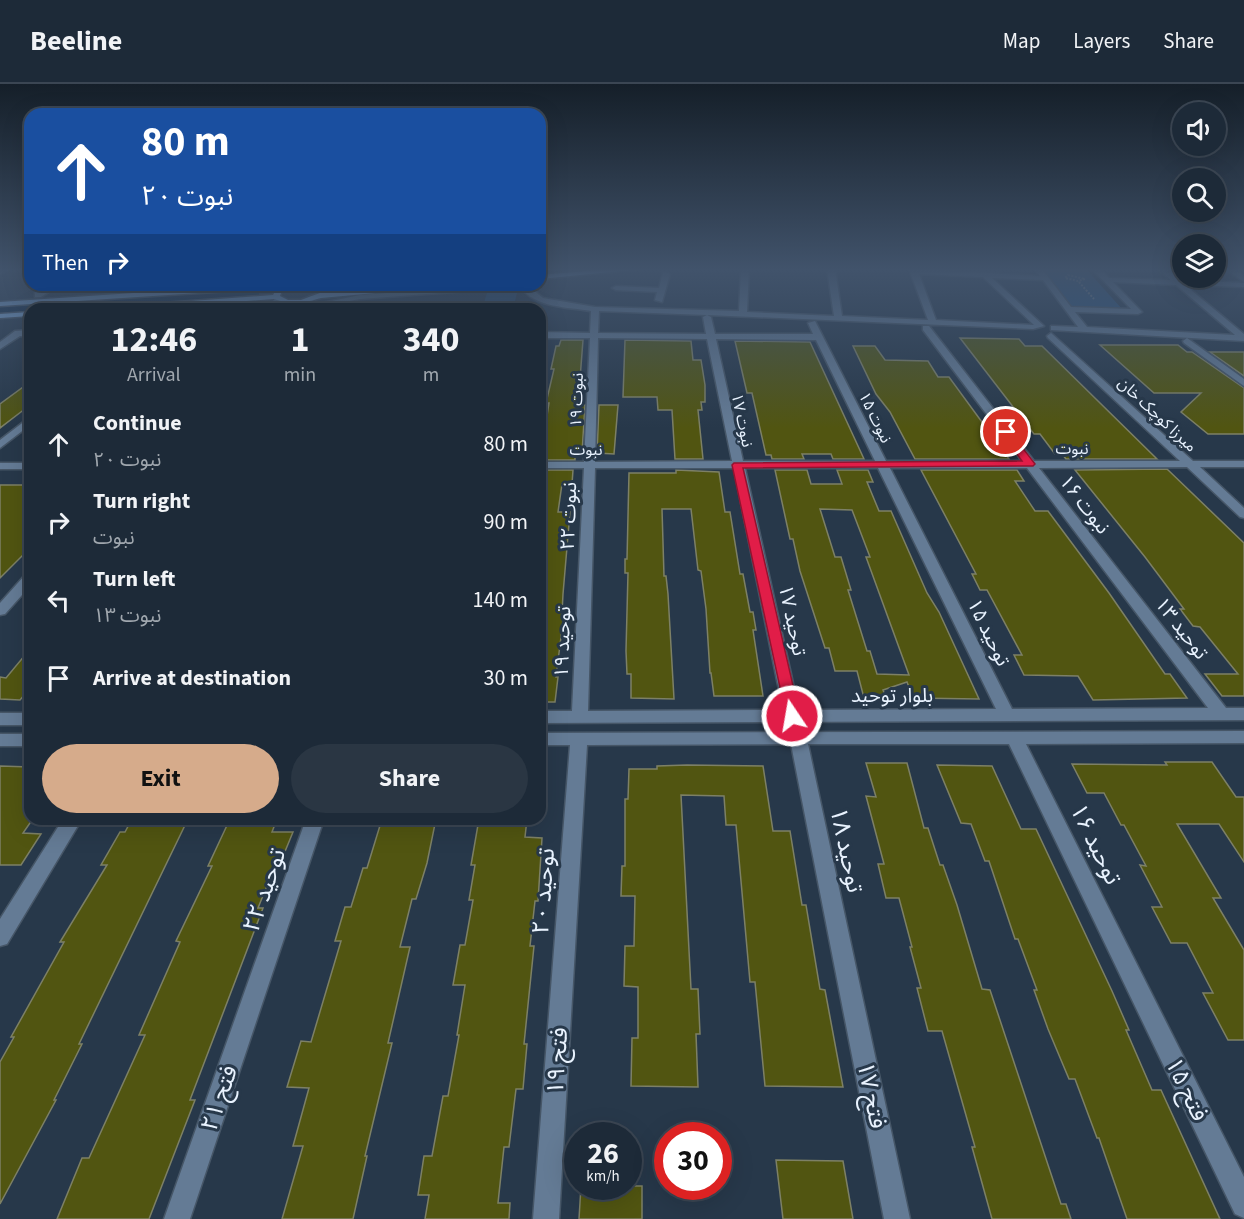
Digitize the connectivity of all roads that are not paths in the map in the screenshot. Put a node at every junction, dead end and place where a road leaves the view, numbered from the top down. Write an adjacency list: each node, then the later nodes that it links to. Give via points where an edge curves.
1 (595, 322): 15 (street, نبوت ۱۹)
2 (707, 322): 16 (street, نبوت ۱۷)
3 (794, 322): 9 (street)
4 (877, 322): 10 (street)
5 (929, 322): 10 (street, نبوت ۱۶)
6 (1037, 322): 12 (street, میرزا کوچک خان)
7 (1079, 322): 11 (street)
8 (1222, 322): 18 (street)
9 (812, 323): 10 (street); 17 (street, نبوت ۱۵)
10 (930, 326): 12 (street); 24 (street, نبوت ۱۶, via 969,385)
11 (1085, 330): 12 (street); 18 (street)
12 (1047, 331): 19 (street); 25 (street, میرزا کوچک خان)
13 (24, 333): 20 (street)
14 (546, 336): 15 (street)
15 (594, 336): 16 (street); 28 (street, نبوت ۱۹)
16 (712, 337): 17 (street); 29 (street, نبوت ۱۷)
17 (819, 337): 30 (street, نبوت ۱۵)
18 (1243, 340): 19 (street)
19 (1186, 341): 21 (street)
20 (0, 346)
21 (1244, 383)
22 (24, 425): 23 (street)
23 (0, 445)
24 (1030, 464): 25 (street, نبوت); 30 (street, نبوت); 36 (street, نبوت ۱۶)
25 (1191, 464): 26 (street, نبوت); 33 (street, میرزا کوچک خان)
26 (1244, 464)
27 (546, 465): 28 (street, نبوت)
28 (589, 465): 29 (street, نبوت); 37 (street, نبوت ۲۲)
29 (737, 465): 30 (street, نبوت); 34 (street, نبوت ۱۷)
30 (882, 465): 35 (street, نبوت ۱۵)
31 (0, 466): 32 (street)
32 (24, 466)
33 (1244, 514)
34 (760, 568): 43 (street, توحید ۱۷)
35 (934, 568): 41 (street, توحید ۱۵)
36 (1109, 568): 42 (street, توحید ۱۳)
37 (585, 569): 45 (street, توحید ۱۹)
38 (24, 585): 39 (street)
39 (0, 611)
40 (1244, 714): 42 (street, بلوار توحید)
41 (1007, 715): 42 (street, بلوار توحید); 43 (street, بلوار توحید)
42 (1222, 715)
43 (792, 716): 45 (street, بلوار توحید)
44 (546, 717): 45 (street, بلوار توحید)
45 (580, 717)
46 (0, 719): 47 (street)
47 (24, 719)
48 (579, 738): 49 (street); 51 (street); 60 (street, توحید ۲۰)
49 (798, 738): 50 (street); 58 (street, توحید ۱۸)
50 (1015, 738): 54 (street); 59 (street, توحید ۱۶)
51 (546, 739)
52 (0, 740): 53 (street)
53 (24, 740)
54 (1242, 740)
55 (69, 825): 57 (street)
56 (313, 825): 61 (street, توحید ۲۲)
57 (0, 937)
58 (846, 972): 65 (street, فتح ۱۷)
59 (1130, 972): 62 (street, فتح ۱۵)
60 (563, 975): 64 (street, فتح ۱۹)
61 (260, 978): 63 (street, فتح ۲۱)
62 (1244, 1205)
63 (177, 1219)
64 (546, 1219)
65 (897, 1219)

